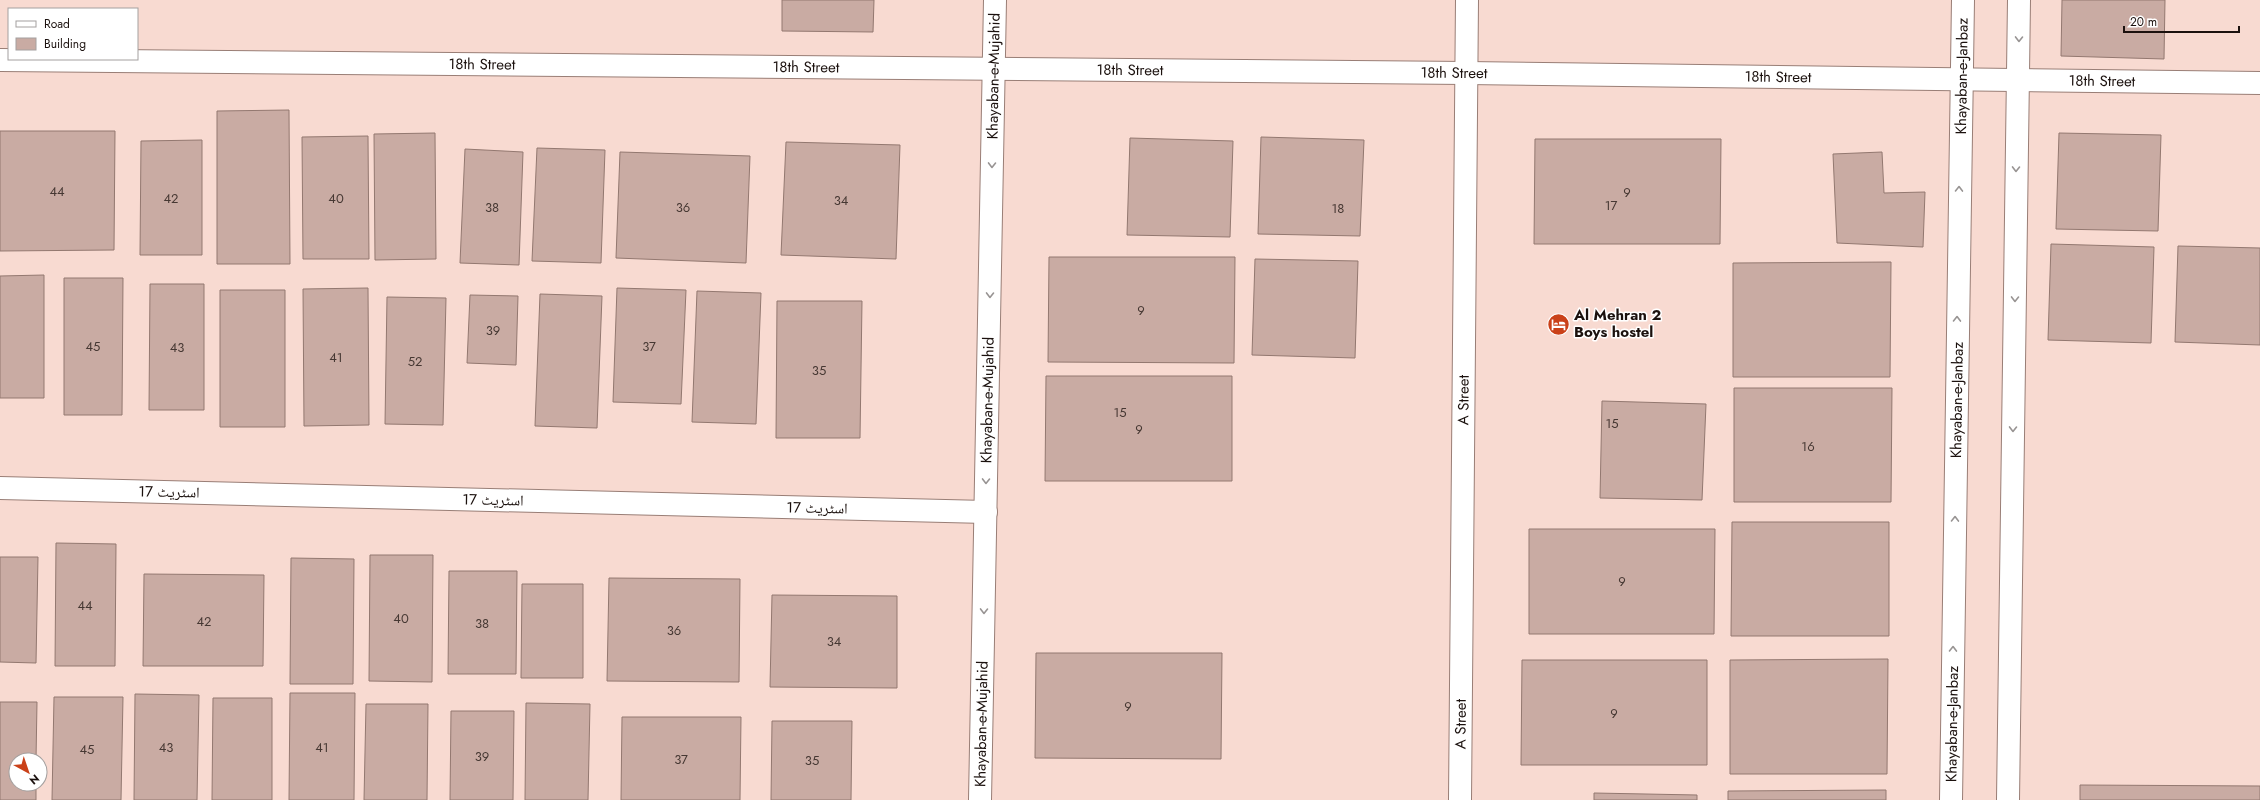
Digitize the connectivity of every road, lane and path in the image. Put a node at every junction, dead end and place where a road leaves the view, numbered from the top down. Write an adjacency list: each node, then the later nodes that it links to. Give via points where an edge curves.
1 (995, 0): 6 (street, Khayaban-e-Mujahid)
2 (1467, 0): 7 (street, A Street)
3 (1963, 0): 8 (street, Khayaban-e-Janbaz)
4 (2019, 0): 9 (street, one-way to 9)
5 (0, 60): 6 (street, 18th Street)
6 (994, 70): 7 (street, 18th Street); 12 (street, Khayaban-e-Mujahid, one-way to 12)
7 (1466, 73): 8 (street, 18th Street); 14 (street, A Street)
8 (1961, 79): 9 (street, 18th Street); 15 (street, Khayaban-e-Janbaz, one-way to 8)
9 (2018, 79): 10 (street, 18th Street); 16 (street, one-way to 16)
10 (2260, 83)
11 (0, 488): 12 (street, اسٹریٹ 17)
12 (986, 512): 13 (street, Khayaban-e-Mujahid, one-way to 13)
13 (980, 800)
14 (1460, 800)
15 (1951, 800)
16 (2008, 800)

